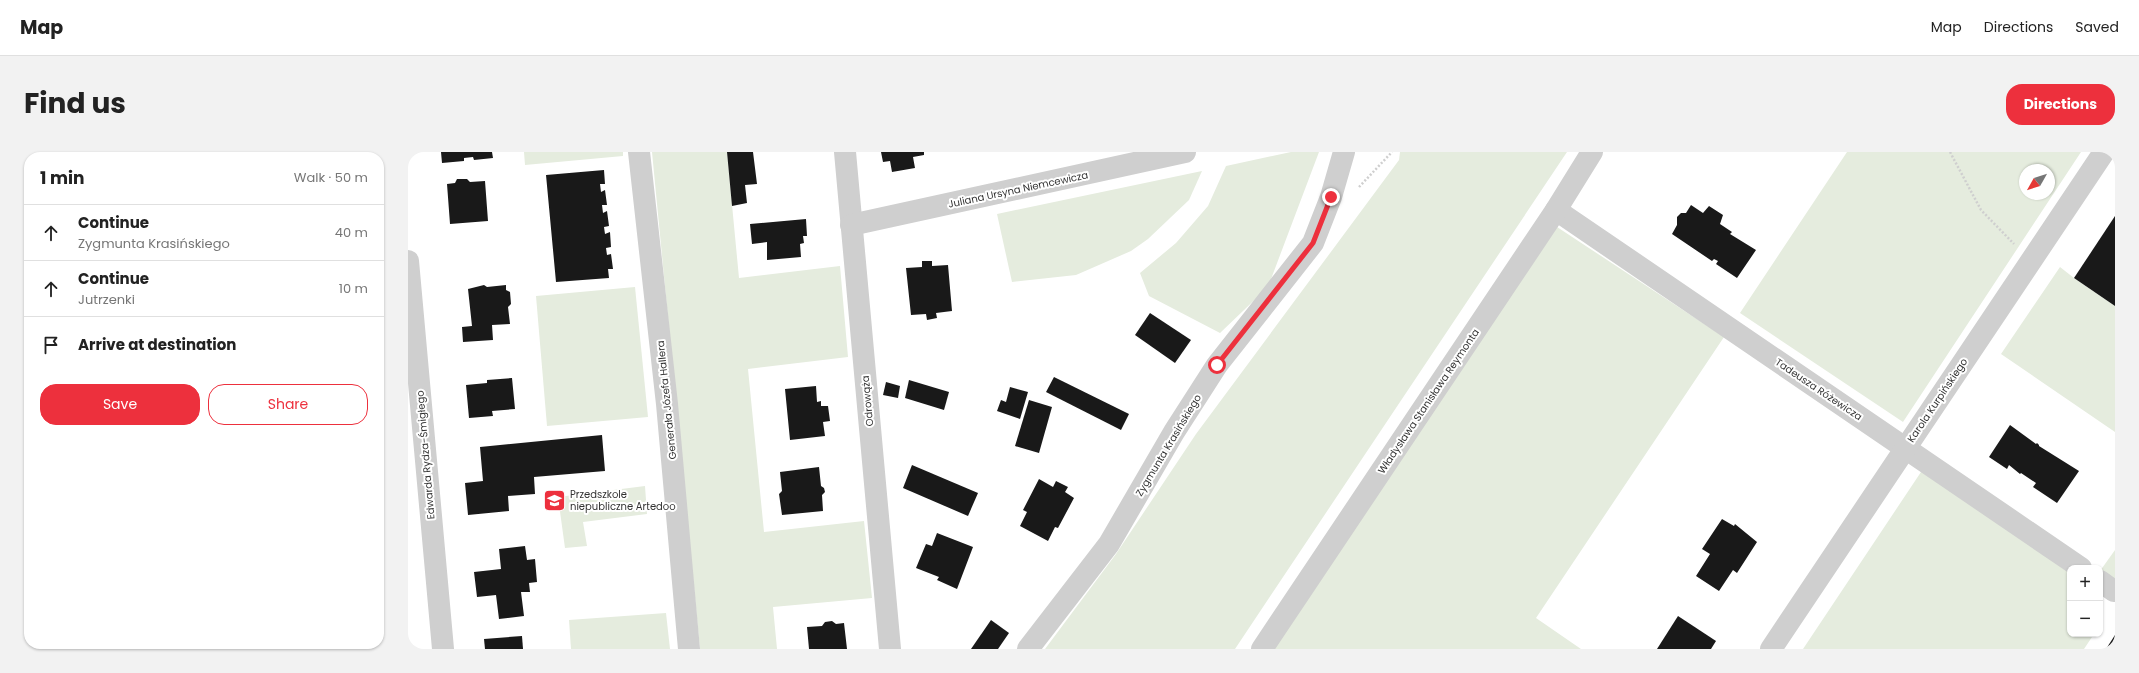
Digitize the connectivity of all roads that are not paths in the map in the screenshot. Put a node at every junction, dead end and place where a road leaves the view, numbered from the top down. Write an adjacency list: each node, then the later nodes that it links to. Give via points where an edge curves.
1 (639, 152): 13 (street, Generała Józefa Hallera, via 668,404)
2 (845, 152): 8 (street, Odrowąża)
3 (1185, 152): 8 (street, Juliana Ursyna Niemcewicza)
4 (1344, 152): 15 (street, Zygmunta Krasińskiego, via 1331,197 1313,243 1217,365 1174,432 1109,544)
5 (1592, 152): 7 (street, Władysława Stanisława Reymonta)
6 (2104, 152): 10 (street, Karola Kurpińskiego)
7 (1556, 210): 10 (street, Tadeusza Różewicza); 16 (street, Władysława Stanisława Reymonta)
8 (851, 225): 14 (street, Odrowąża)
9 (408, 261): 12 (street, Edwarda Rydza-Śmigłego)
10 (1905, 447): 11 (street, Tadeusza Różewicza); 17 (street, Karola Kurpińskiego)
11 (2077, 565)
12 (443, 649)
13 (689, 649)
14 (890, 649)
15 (1028, 649)
16 (1262, 649)
17 (1771, 649)

